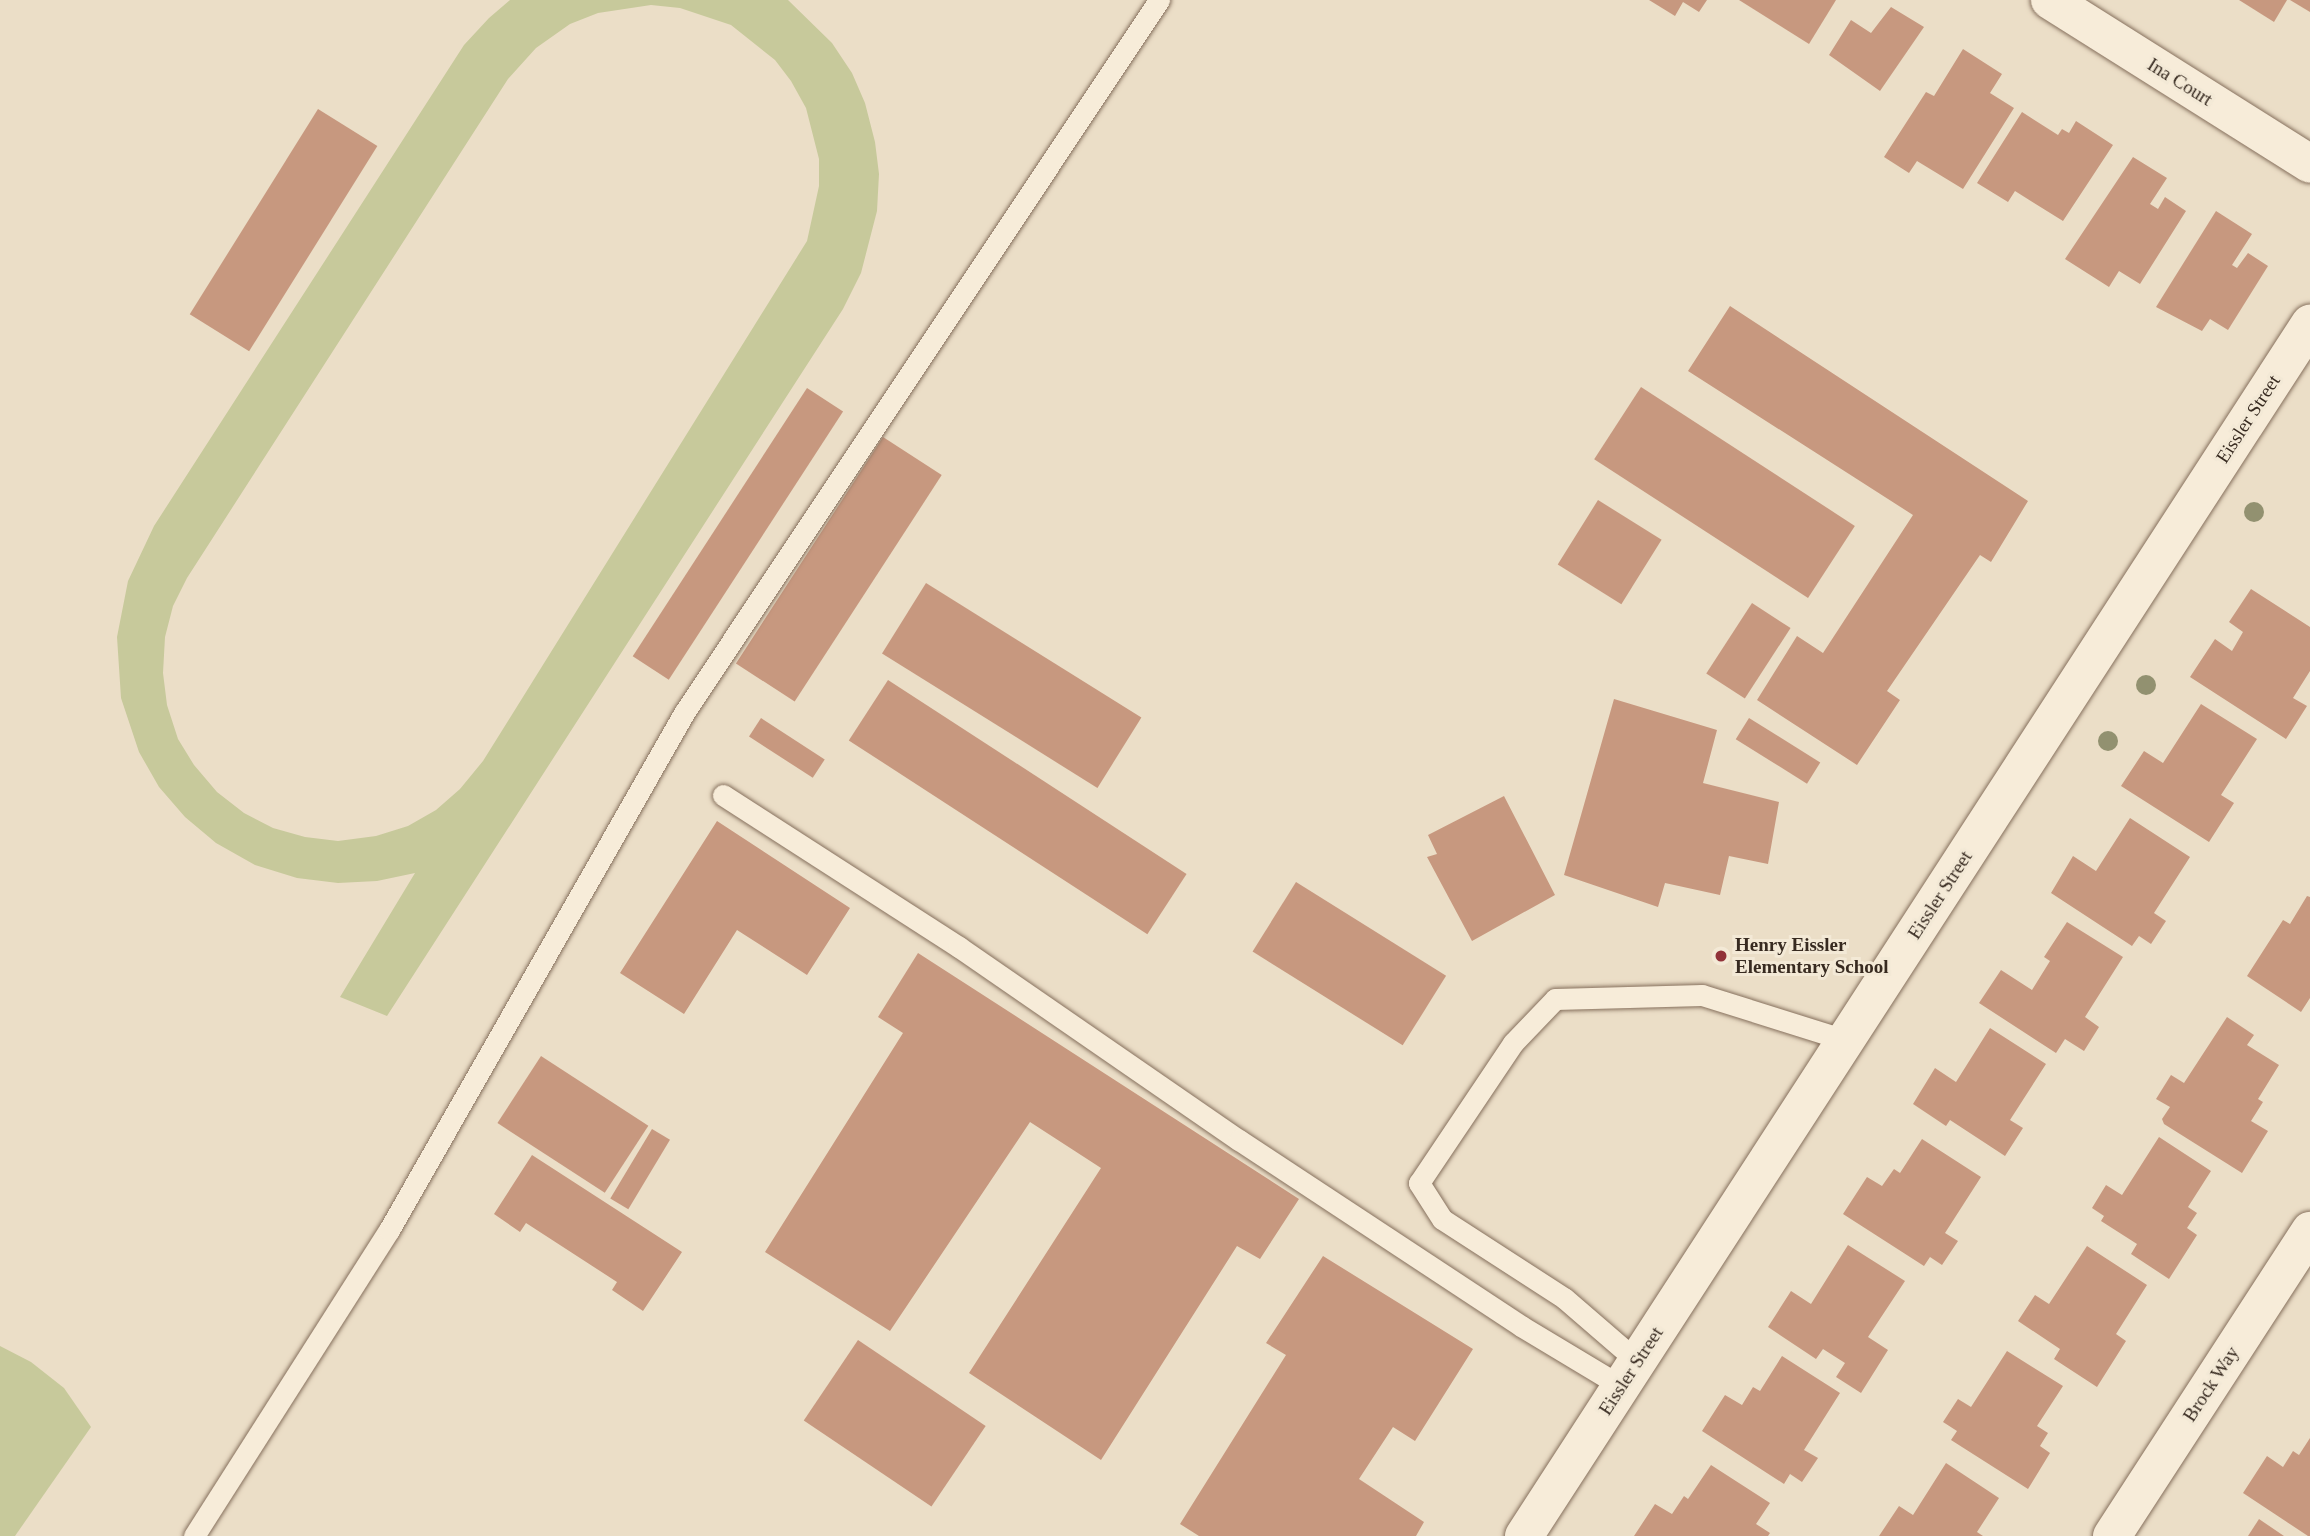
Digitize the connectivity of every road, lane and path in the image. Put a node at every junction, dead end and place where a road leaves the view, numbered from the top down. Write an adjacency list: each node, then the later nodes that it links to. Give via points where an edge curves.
1 (1159, 0): 9 (lane, via 684,713 389,1230)
2 (2050, 0): 3 (street, Ina Court)
3 (2310, 164)
4 (2310, 324): 6 (street, Eissler Street)
5 (723, 795): 8 (lane, via 959,947 1521,1326)
6 (1846, 1040): 8 (street, Eissler Street); 8 (lane, via 1702,995 1555,999 1513,1043 1419,1183 1442,1219 1584,1315)
7 (2310, 1231): 11 (street, Brock Way)
8 (1629, 1374): 10 (street, Eissler Street)
9 (194, 1536)
10 (1524, 1536)
11 (2112, 1536)

